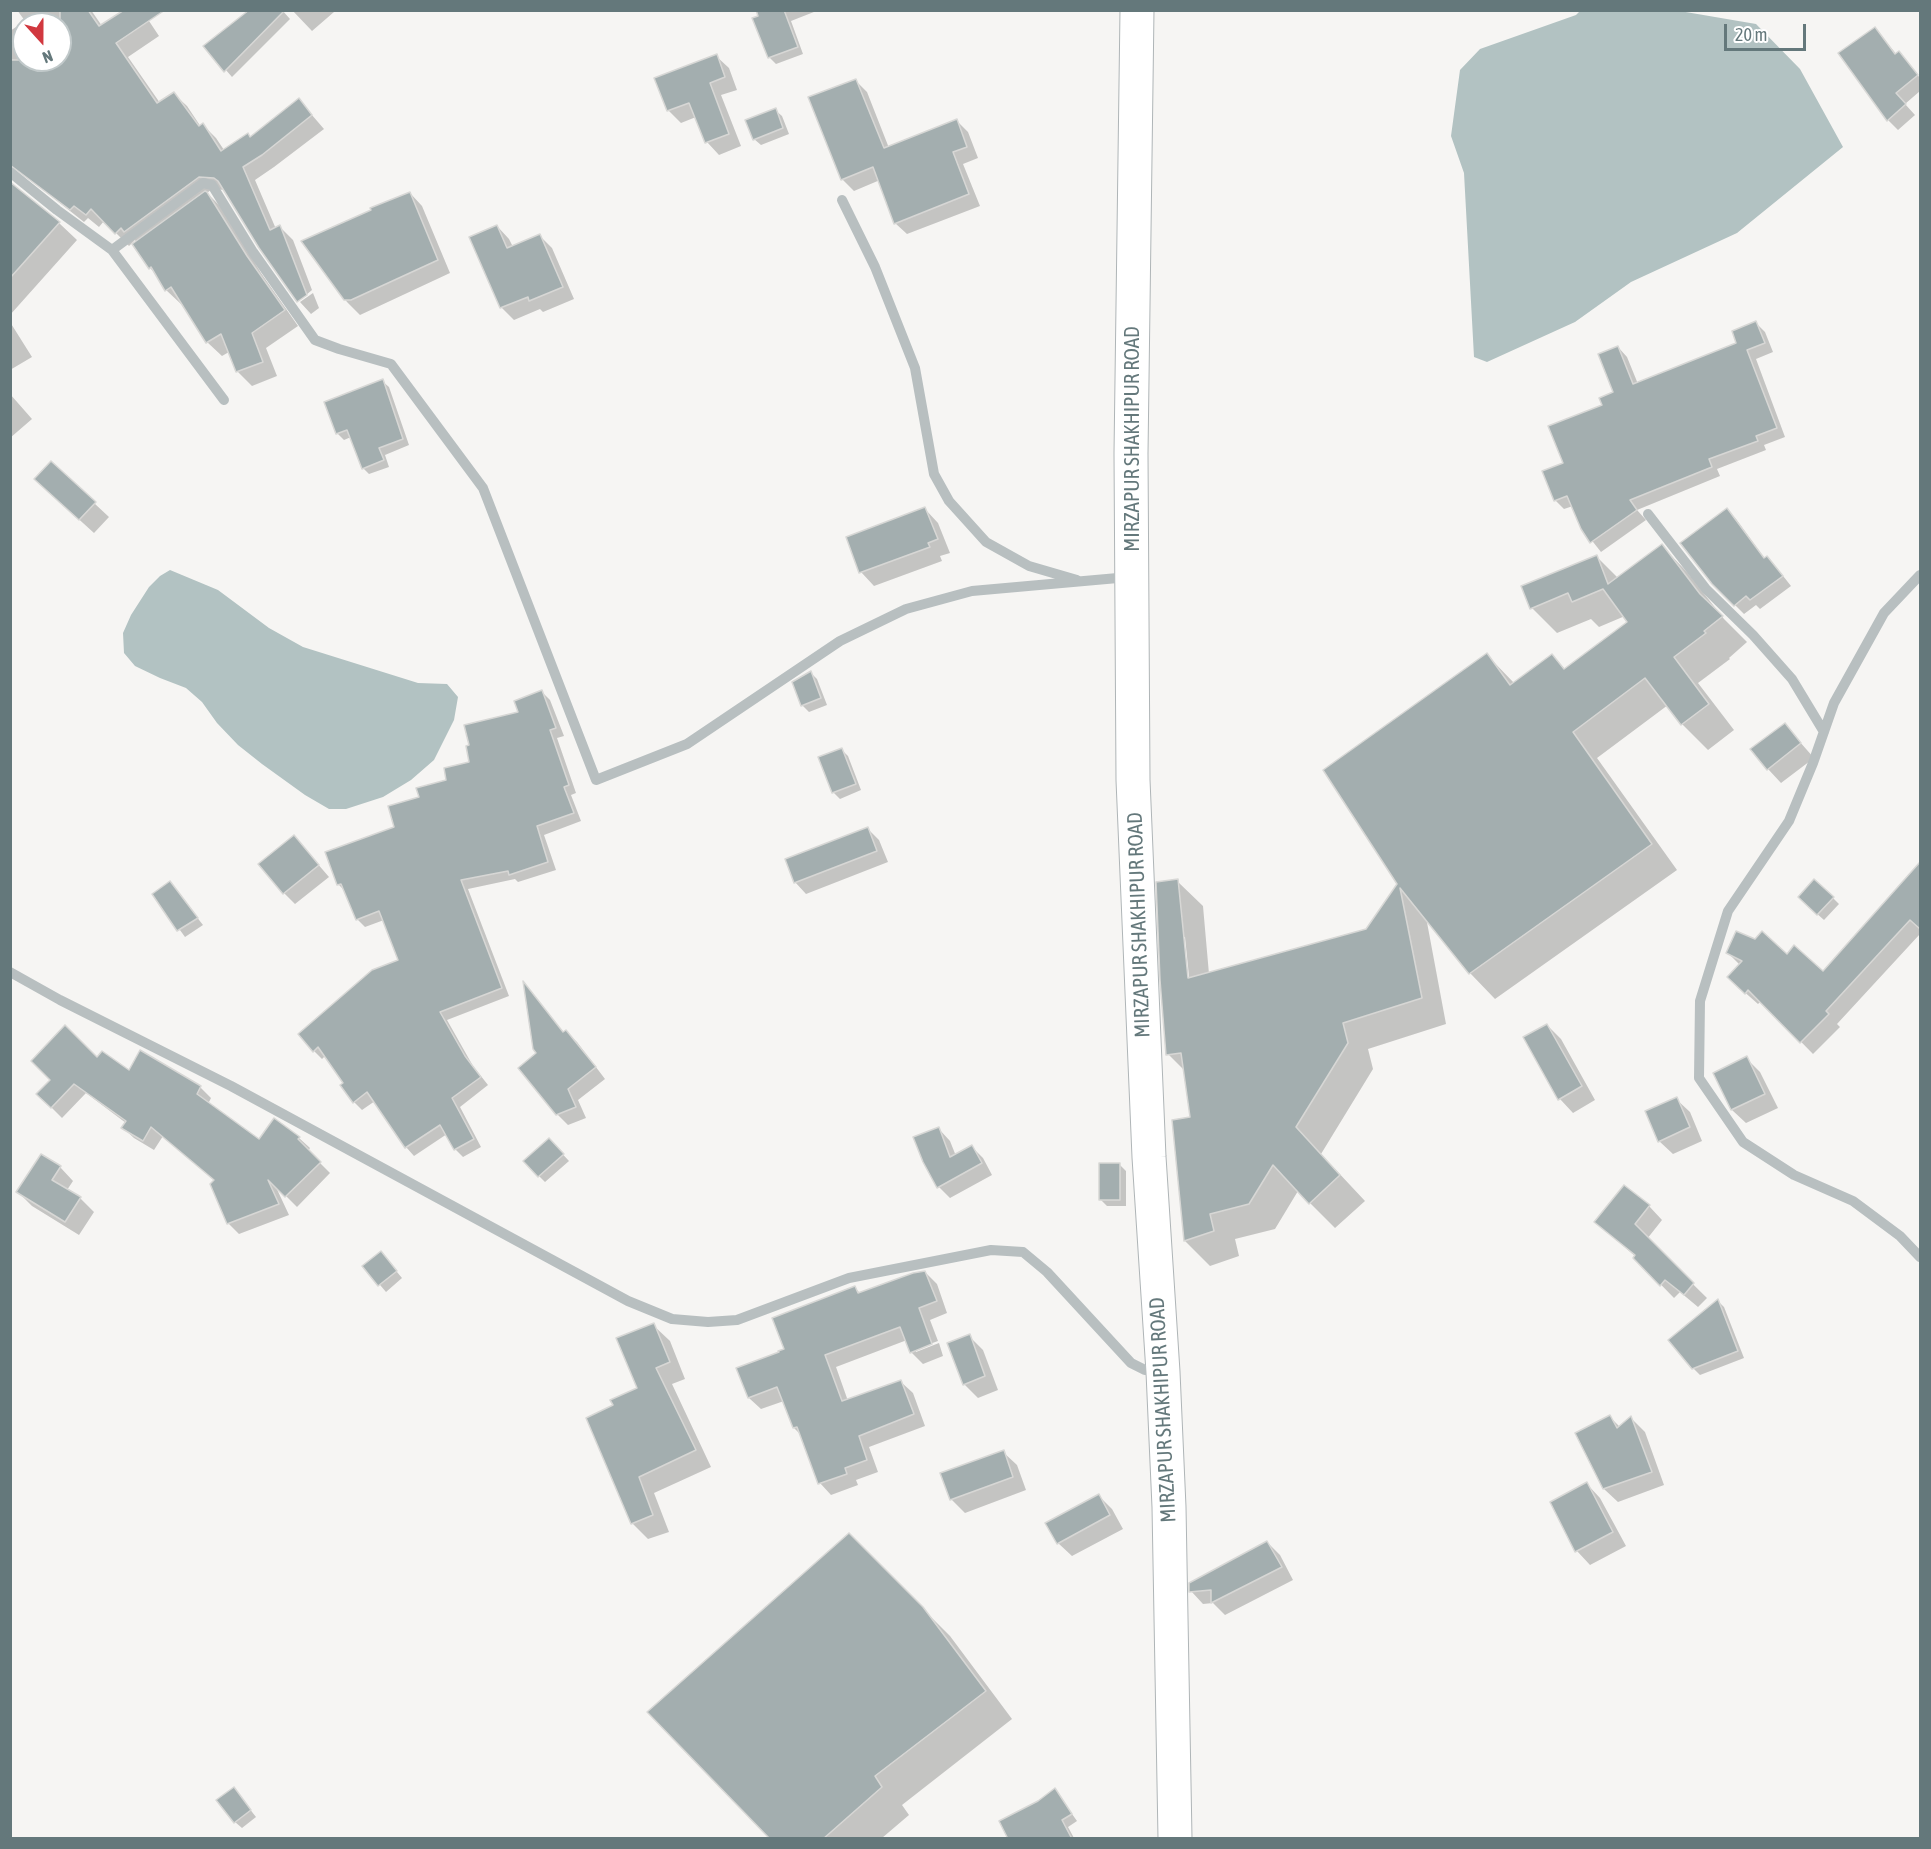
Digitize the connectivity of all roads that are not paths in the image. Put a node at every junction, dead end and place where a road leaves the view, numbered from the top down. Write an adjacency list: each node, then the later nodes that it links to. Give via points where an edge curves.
1 (1137, 10): 8 (main road, MIRZAPUR SHAKHIPUR ROAD)
2 (10, 172): 4 (street)
3 (842, 200): 9 (street, via 875,267 915,368 934,474 949,501 986,543 1029,566)
4 (112, 250): 5 (street); 9 (street, via 203,183 212,185 315,340 392,364 483,488 596,780 687,744 840,641 906,609 972,591)
5 (224, 400)
6 (1648, 514): 10 (street, via 1706,589 1792,679)
7 (1920, 575): 10 (street, via 1884,613 1834,703)
8 (1132, 577): 9 (street); 13 (main road, MIRZAPUR SHAKHIPUR ROAD, via 1133,780)
9 (1083, 582)
10 (1824, 732): 12 (street, via 1790,821 1728,911 1700,1001 1699,1077 1743,1142 1794,1175 1853,1202 1900,1236)
11 (10, 972): 13 (street, via 242,1091 618,1296 672,1319 737,1320 849,1278 991,1250 1023,1252 1131,1363 1145,1370)
12 (1920, 1257)
13 (1163, 1371): 14 (main road, MIRZAPUR SHAKHIPUR ROAD)
14 (1176, 1839)

